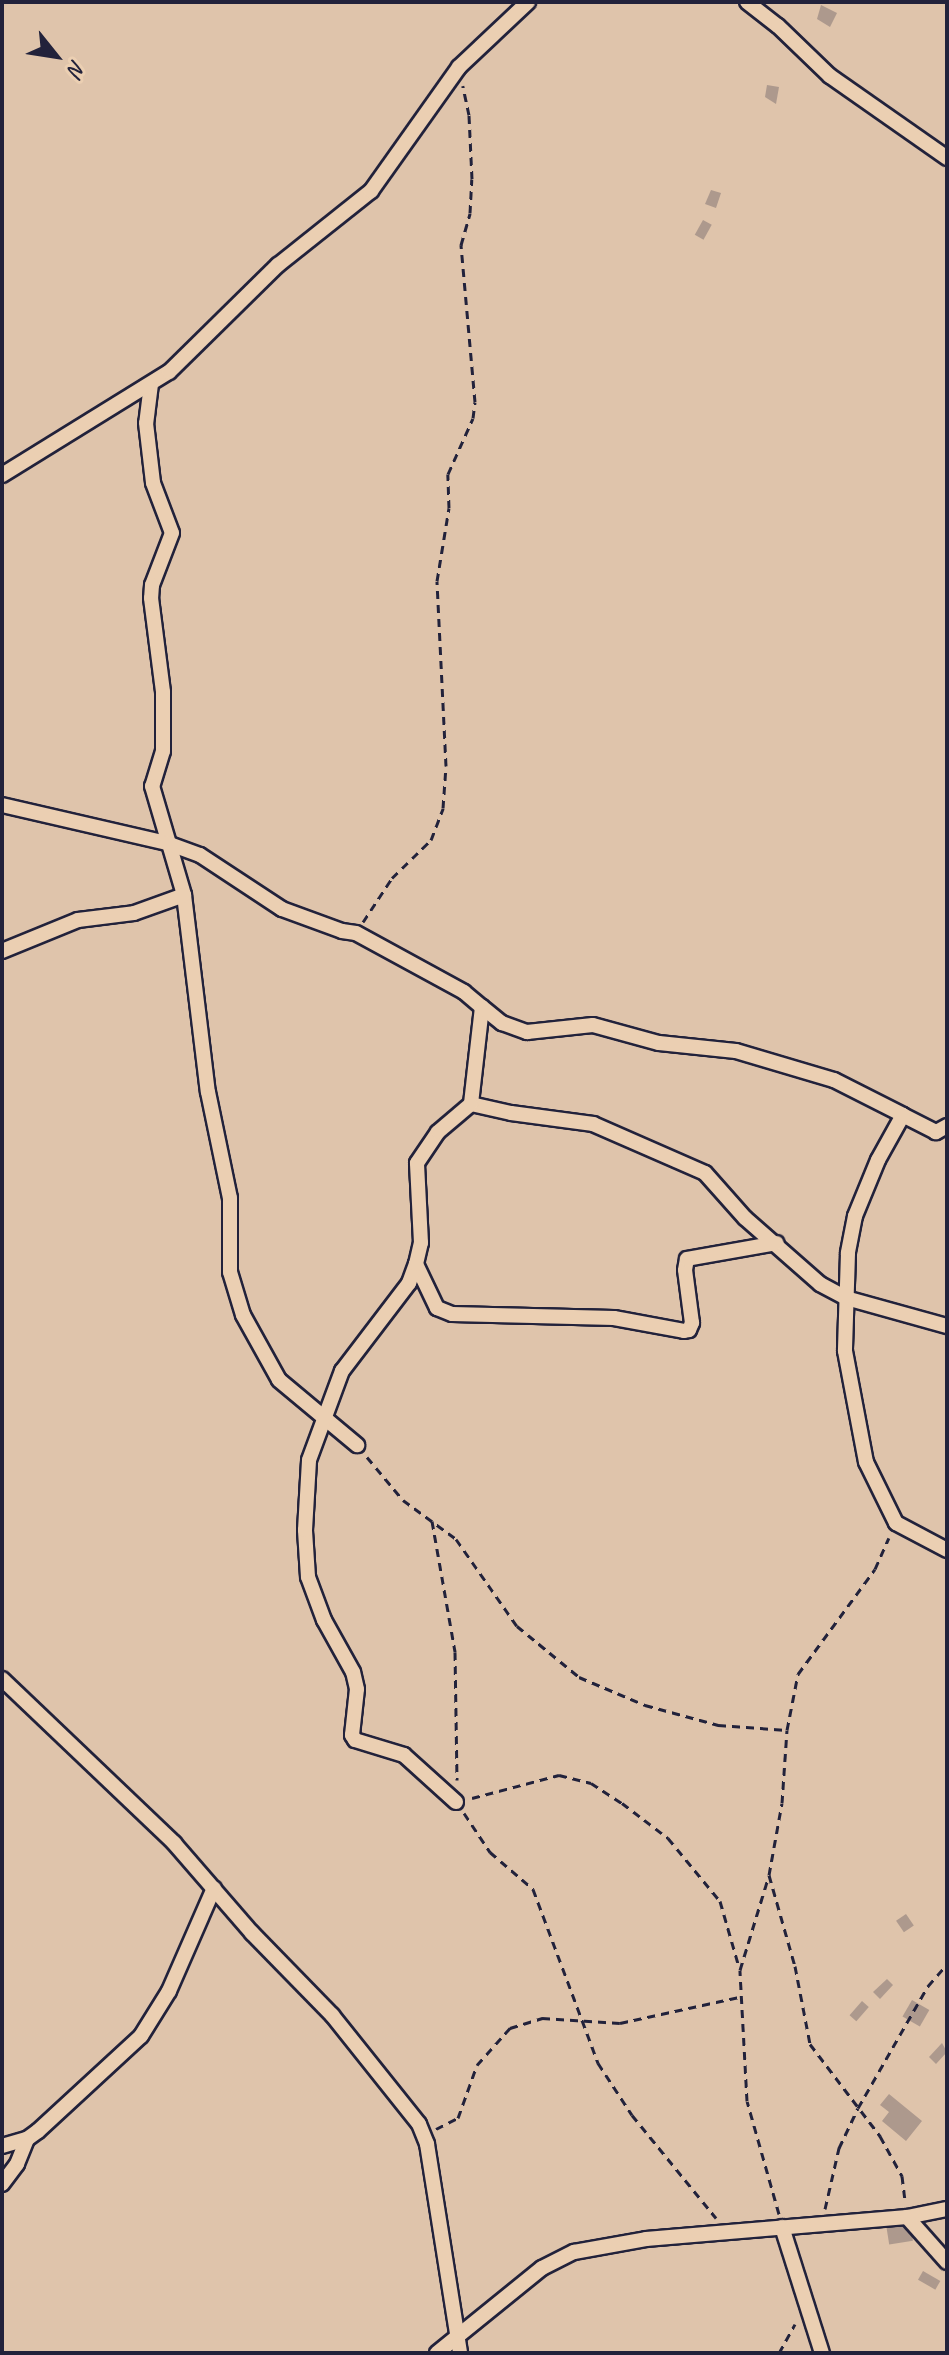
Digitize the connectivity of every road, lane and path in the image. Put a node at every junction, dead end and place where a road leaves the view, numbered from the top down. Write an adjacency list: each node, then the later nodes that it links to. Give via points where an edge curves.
1 (528, 2): 3 (street)
2 (747, 2): 4 (street, via 830,76)
3 (459, 67): 5 (street, via 371,191 278,265); 10 (path, via 469,115 470,213 461,245 475,402 448,474 449,508 437,581 446,766 443,808 431,840 392,878)
4 (947, 158)
5 (151, 384): 6 (street); 8 (street, via 146,423 153,483 172,533 151,598 163,692 163,751 152,786)
6 (2, 475)
7 (2, 805): 8 (street)
8 (167, 843): 9 (street); 10 (street, via 200,855 282,909)
9 (184, 895): 11 (street, via 134,913 78,920); 20 (street, via 208,1092 230,1198 230,1272 237,1301 279,1380)
10 (356, 933): 12 (street)
11 (2, 951)
12 (482, 1007): 13 (street); 14 (street, via 502,1023 527,1032 593,1025 659,1043 736,1051 834,1080)
13 (471, 1104): 16 (street, via 593,1124 705,1173 745,1218); 17 (street, via 438,1132 417,1163 421,1243)
14 (903, 1115): 15 (street, via 936,1132); 18 (street, via 855,1216)
15 (947, 1126)
16 (777, 1243): 17 (street, via 687,1259 692,1323 684,1331 614,1318 452,1314 437,1308); 18 (street, via 820,1284)
17 (416, 1264): 20 (street, via 409,1283 342,1371)
18 (846, 1298): 19 (street); 23 (street, via 845,1351 855,1415 866,1462)
19 (947, 1326)
20 (324, 1417): 21 (street); 27 (street, via 309,1460 306,1564 324,1620 353,1672 358,1699 352,1735 404,1755)
21 (357, 1445): 22 (path, via 403,1500)
22 (432, 1521): 26 (path, via 456,1539 517,1626 579,1677 645,1705 718,1725); 27 (path, via 455,1652)
23 (896, 1523): 24 (street); 26 (path, via 875,1569 798,1674)
24 (947, 1550)
25 (2, 1679): 29 (street, via 149,1816)
26 (787, 1730): 28 (path, via 782,1803)
27 (456, 1802): 31 (path, via 559,1775 591,1783 668,1838 720,1901); 33 (path, via 490,1852 533,1889)
28 (769, 1875): 31 (path); 34 (path, via 810,2044)
29 (214, 1888): 35 (street, via 332,2015); 36 (street, via 169,1991 141,2036)
30 (947, 1964): 34 (path, via 928,1986)
31 (740, 1970): 32 (path)
32 (739, 1997): 33 (path, via 620,2023); 42 (path, via 747,2101)
33 (582, 2020): 35 (path, via 542,2018 510,2028 477,2065 458,2118); 43 (path, via 598,2063 632,2115)
34 (858, 2108): 40 (path, via 902,2176); 41 (path, via 839,2148)
35 (425, 2135): 46 (street)
36 (27, 2139): 37 (street); 38 (street)
37 (2, 2146)
38 (2, 2184)
39 (947, 2209): 40 (street)
40 (907, 2217): 41 (street); 44 (street)
41 (822, 2225): 42 (street)
42 (782, 2227): 43 (street); 45 (street)
43 (727, 2229): 46 (street, via 565,2256 542,2268)
44 (947, 2262)
45 (807, 2304): 49 (path); 50 (street)
46 (455, 2338): 47 (street); 48 (street)
47 (437, 2353)
48 (460, 2353)
49 (779, 2353)
50 (822, 2353)

